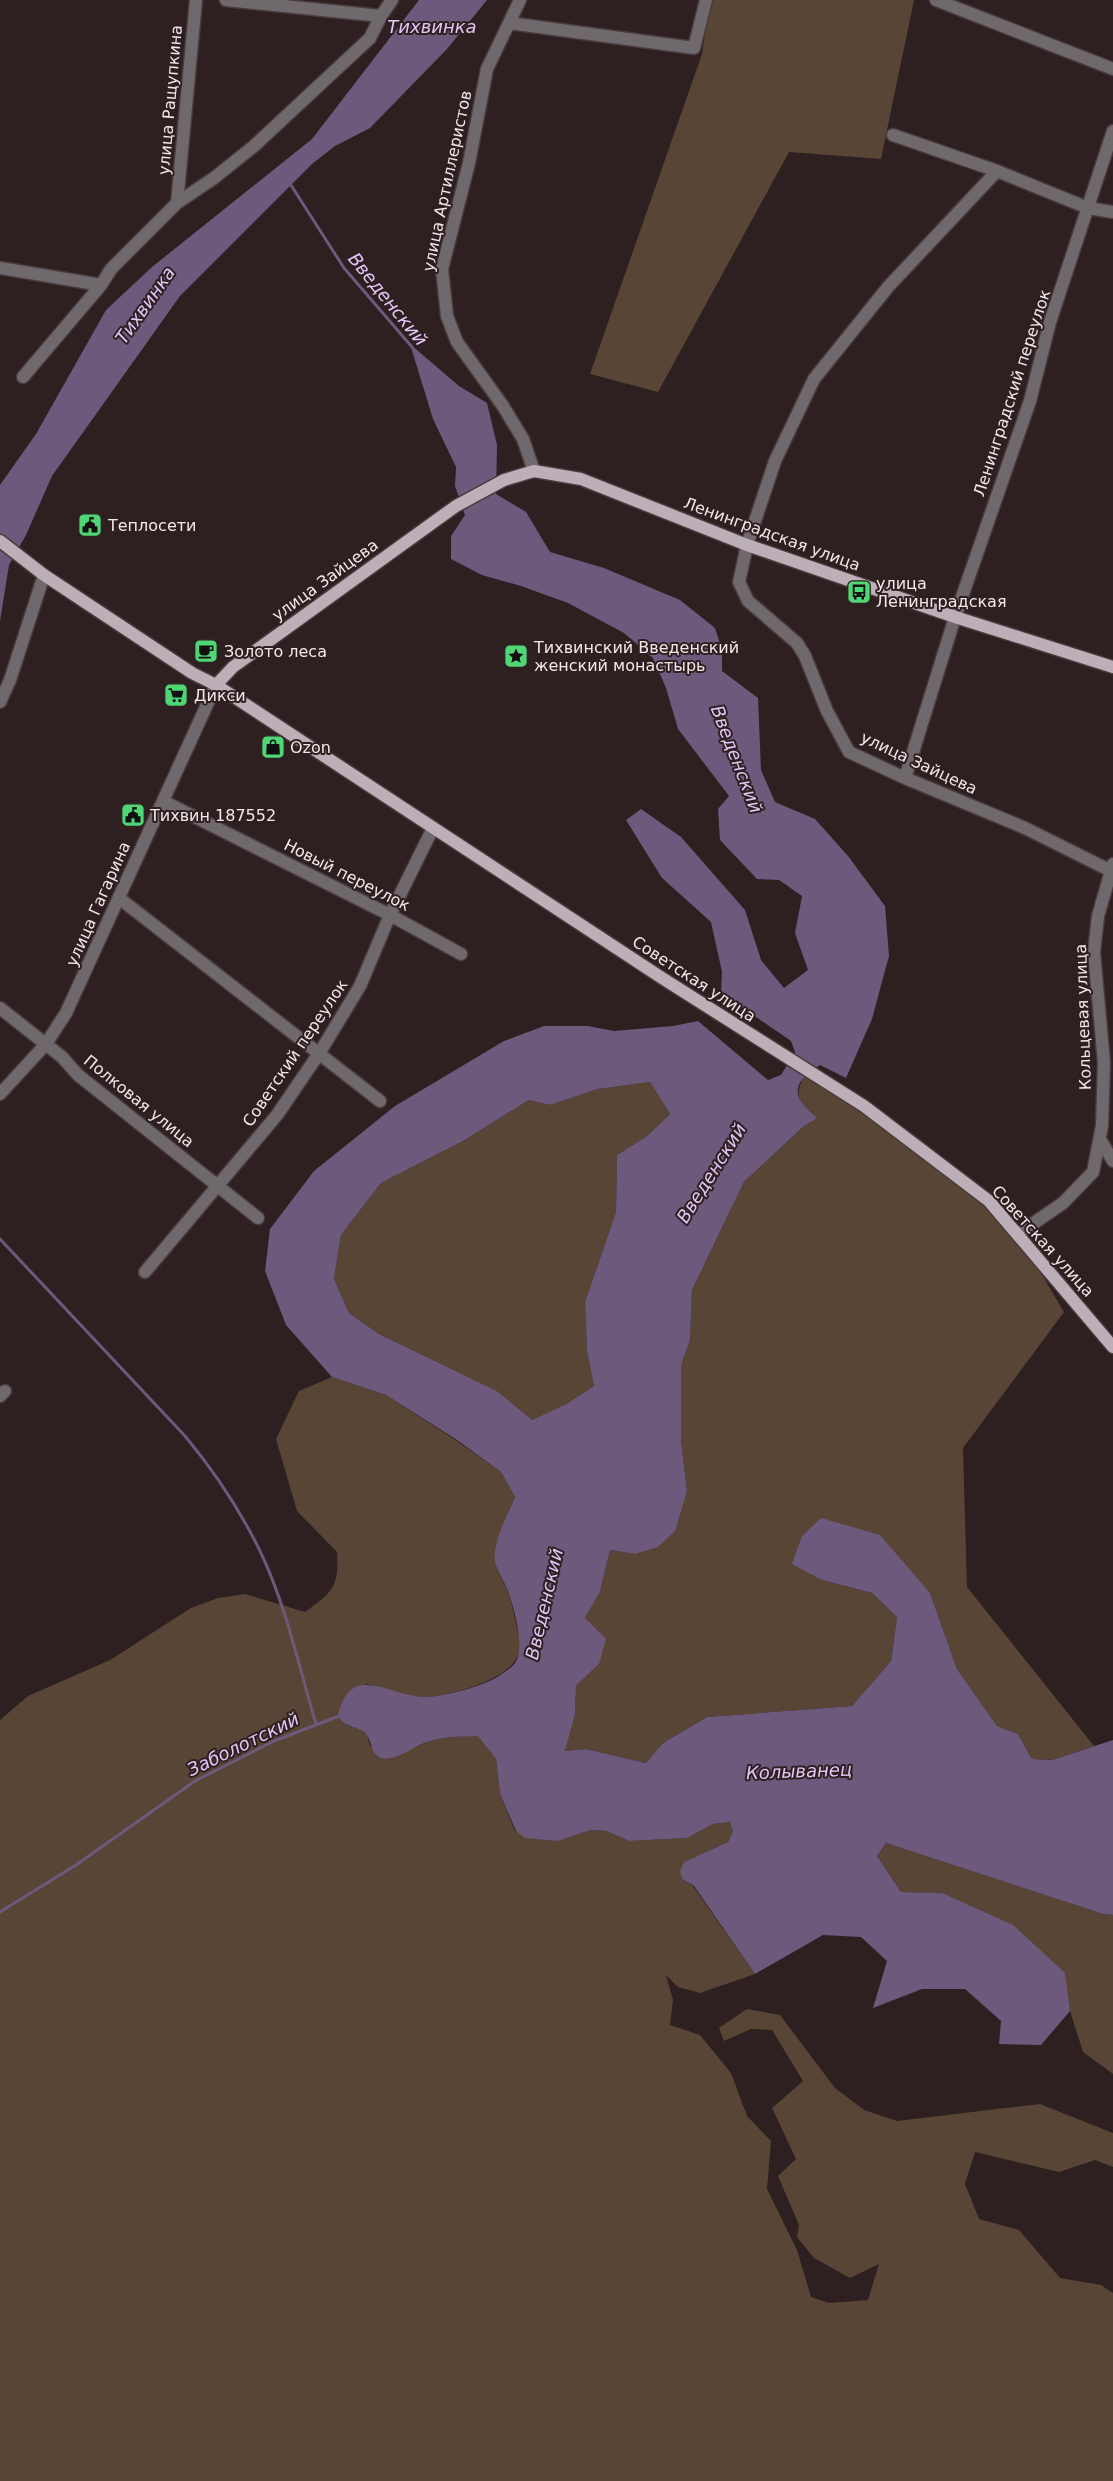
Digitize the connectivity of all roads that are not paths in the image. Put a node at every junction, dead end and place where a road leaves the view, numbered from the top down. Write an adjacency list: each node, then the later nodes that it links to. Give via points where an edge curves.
1 (196, 0): 13 (street, улица Ращупкина)
2 (226, 0): 7 (street)
3 (392, 0): 7 (street)
4 (520, 0): 8 (street, улица Артиллеристов)
5 (706, 0): 8 (street, via 694,48)
6 (936, 0): 9 (street)
7 (381, 16): 13 (street, via 370,38 254,146)
8 (509, 23): 19 (street, улица Артиллеристов, via 487,69 469,163 442,269 443,298 446,316 457,342 523,439)
9 (1113, 69)
10 (1113, 131): 14 (street, Ленинградский переулок)
11 (893, 135): 12 (street)
12 (997, 171): 14 (street); 22 (street, улица Зайцева, via 888,287 814,379 775,461)
13 (177, 203): 17 (street, via 111,269)
14 (1088, 208): 15 (street); 24 (street, Ленинградский переулок, via 1050,322 1030,401)
15 (1113, 212)
16 (0, 268): 17 (street)
17 (101, 285): 18 (street)
18 (22, 377)
19 (534, 471): 20 (main road, Ленинградская улица); 22 (main road, Ленинградская улица, via 581,479)
20 (504, 480): 26 (main road, улица Зайцева, via 456,506 233,667)
21 (0, 541): 23 (main road, Советская улица)
22 (747, 545): 24 (main road, Ленинградская улица); 28 (street, улица Зайцева, via 739,582 748,601 797,642 827,711 850,752)
23 (44, 575): 26 (main road, Советская улица, via 192,673); 27 (street)
24 (955, 617): 25 (main road, Ленинградская улица); 28 (street, Ленинградский переулок)
25 (1113, 667)
26 (216, 685): 29 (street, улица Гагарина); 30 (main road, Советская улица)
27 (0, 702)
28 (905, 778): 31 (street, улица Зайцева)
29 (163, 801): 32 (street, улица Гагарина); 33 (street, Новый переулок)
30 (433, 828): 33 (street, Советский переулок); 44 (main road, Советская улица, via 864,1106 989,1201)
31 (1112, 869): 40 (street, Кольцевая улица, via 1098,916 1094,952 1104,1063)
32 (119, 898): 36 (street, улица Гагарина, via 66,1013); 37 (street)
33 (390, 915): 34 (street, Новый переулок); 37 (street, Советский переулок, via 360,986)
34 (461, 954)
35 (0, 1008): 36 (street, Полковая улица)
36 (46, 1044): 38 (street, улица Гагарина); 42 (street, Полковая улица, via 78,1075)
37 (320, 1052): 39 (street); 42 (street, Советский переулок, via 277,1115)
38 (0, 1094)
39 (380, 1101)
40 (1100, 1139): 41 (street); 44 (street, Кольцевая улица, via 1093,1172 1063,1203)
41 (1113, 1162)
42 (218, 1187): 43 (street, Полковая улица); 45 (street, Советский переулок)
43 (258, 1218)
44 (1018, 1234): 46 (main road, Советская улица)
45 (145, 1272)
46 (1113, 1347)

